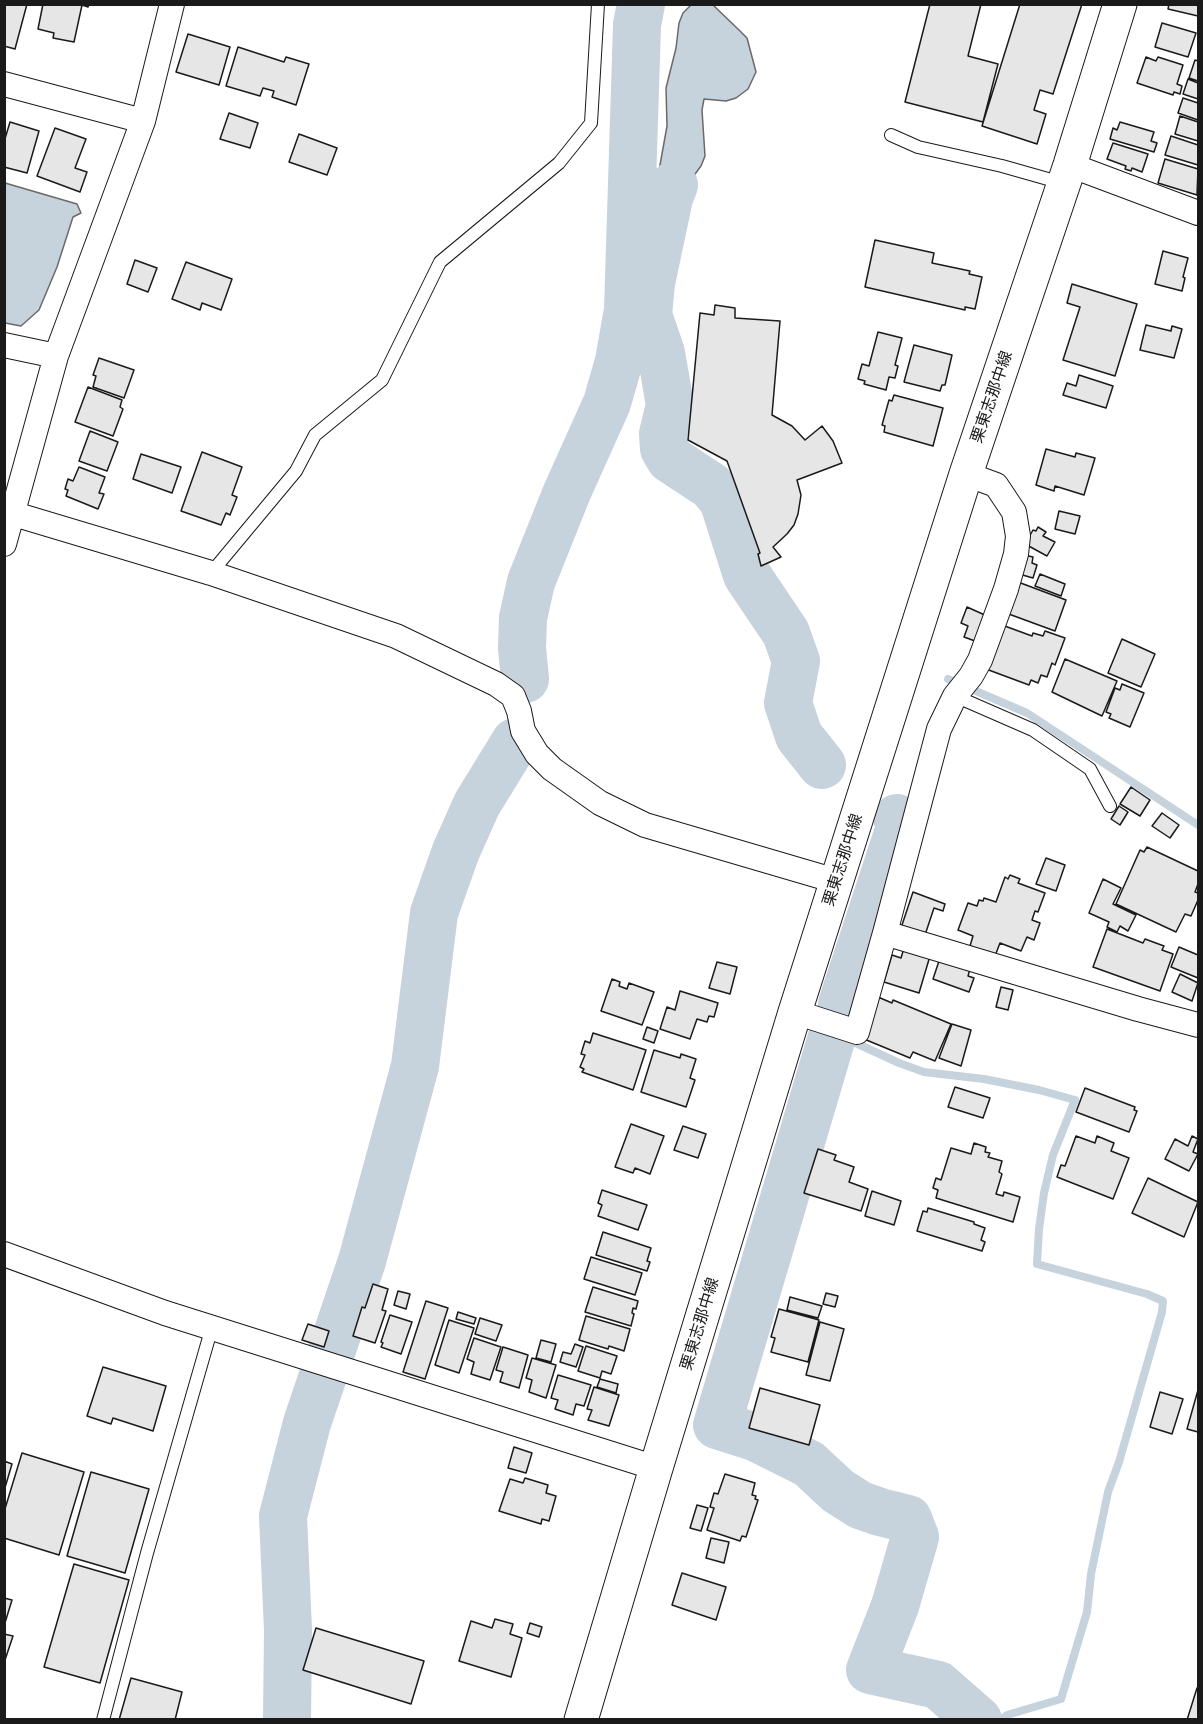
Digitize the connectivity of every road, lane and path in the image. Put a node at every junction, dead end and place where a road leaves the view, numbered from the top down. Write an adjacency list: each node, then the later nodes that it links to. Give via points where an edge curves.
1 (172, 4): 5 (street)
2 (598, 4): 14 (lane, via 591,123 559,163 440,262 382,380 315,435 296,471)
3 (1120, 4): 7 (main road, 栗東志那中線)
4 (4, 84): 5 (street)
5 (143, 121): 10 (street)
6 (891, 135): 7 (lane, via 918,147 1002,166)
7 (1067, 174): 8 (street); 11 (main road, 栗東志那中線)
8 (1198, 213)
9 (4, 345): 10 (street)
10 (56, 356): 12 (street)
11 (966, 474): 15 (street, via 996,484 1014,512 1018,536 1006,589 980,660); 17 (main road, 栗東志那中線)
12 (9, 512): 13 (street); 14 (street)
13 (4, 544)
14 (211, 573): 17 (street, via 396,636 496,684 513,696 523,731 537,754 600,803 645,825)
15 (955, 696): 16 (lane, via 1033,730 1090,768); 18 (street, via 936,740)
16 (1110, 806)
17 (836, 880): 19 (main road, 栗東志那中線)
18 (885, 933): 19 (street, via 857,1032); 20 (street)
19 (795, 1012): 23 (main road, 栗東志那中線)
20 (1198, 1025)
21 (4, 1254): 22 (street)
22 (212, 1327): 23 (street); 24 (lane)
23 (656, 1468): 25 (main road, 栗東志那中線)
24 (103, 1719)
25 (581, 1719)

